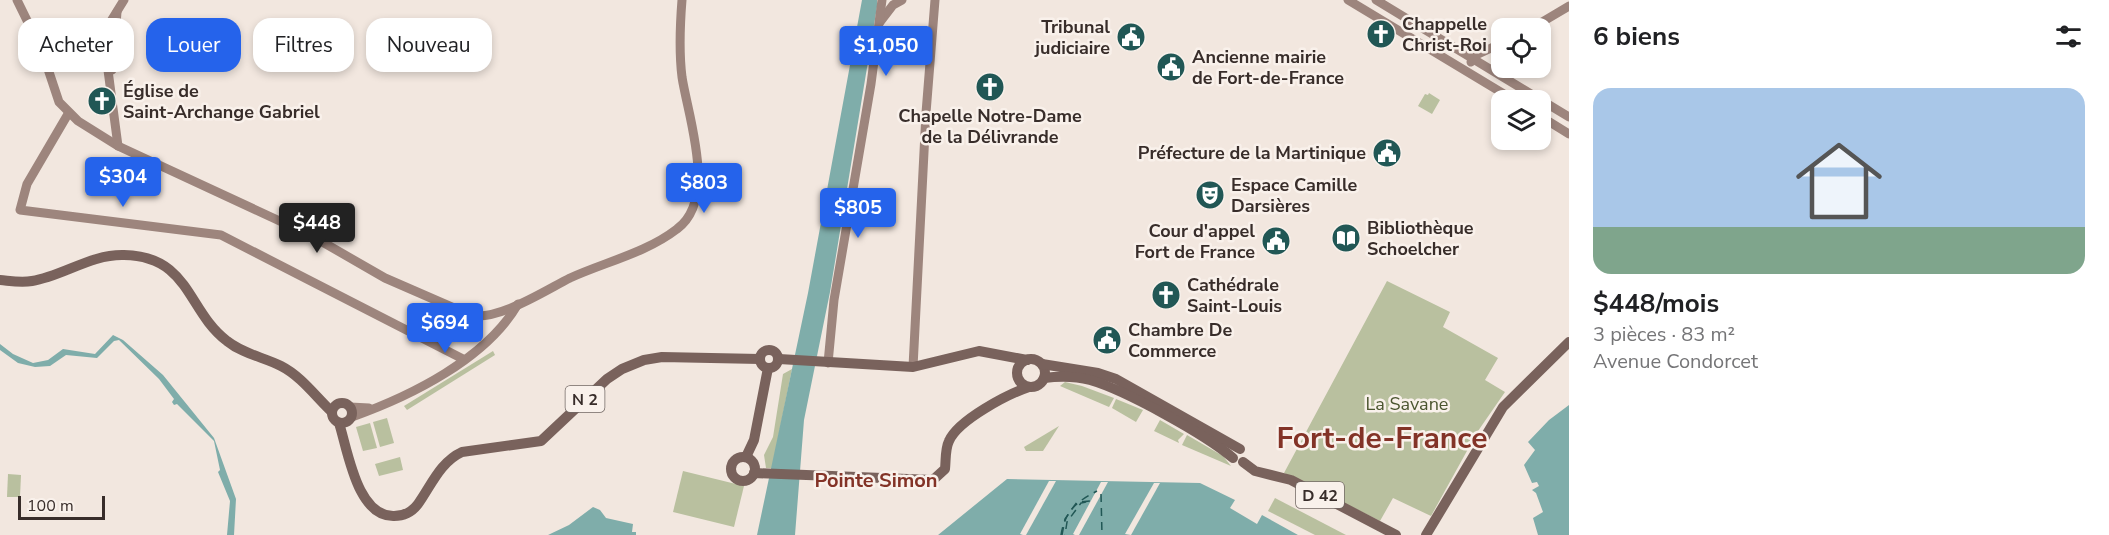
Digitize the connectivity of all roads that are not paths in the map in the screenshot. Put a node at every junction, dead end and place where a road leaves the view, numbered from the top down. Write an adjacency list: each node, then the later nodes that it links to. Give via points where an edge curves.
1 (16, 0): 23 (main road, via 42,51 59,102)
2 (124, 0): 11 (main road)
3 (682, 0): 29 (main road, via 682,76 698,166 688,217 677,230 641,250)
4 (902, 0): 8 (main road)
5 (935, 0): 37 (main road)
6 (1348, 0): 9 (main road)
7 (1376, 0): 17 (main road)
8 (886, 2): 34 (main road)
9 (1366, 4): 15 (main road)
10 (1569, 6): 14 (main road)
11 (117, 9): 12 (main road); 13 (main road)
12 (112, 18)
13 (117, 18)
14 (1549, 18)
15 (1420, 43): 17 (main road, via 1454,58); 20 (main road)
16 (1491, 48): 17 (main road)
17 (1472, 57): 20 (main road); 24 (main road)
18 (108, 72): 21 (main road)
19 (111, 72): 21 (main road)
20 (1464, 72): 22 (main road)
21 (110, 81): 27 (main road)
22 (1496, 90)
23 (68, 114): 27 (main road); 31 (main road, via 27,184 20,210 221,235)
24 (1569, 117)
25 (1551, 123): 26 (main road)
26 (1569, 134)
27 (118, 146): 29 (main road, via 295,227 385,278 471,315 492,315)
28 (0, 280): 40 (main road, via 32,281 106,256 142,257 159,263 181,280 226,341 282,367)
29 (518, 304): 31 (main road, via 495,335)
30 (1567, 344): 45 (main road, via 1503,407)
31 (463, 359): 41 (main road, via 423,386)
32 (784, 360): 34 (main road); 35 (main road, via 777,365); 35 (main road, via 769,349 763,351)
33 (1027, 360): 36 (main road); 37 (main road, via 979,351); 39 (main road, via 1019,365 1017,374)
34 (824, 363): 37 (main road)
35 (764, 364): 41 (main road, N 2, via 662,357 633,364 607,379 541,441 458,454 436,475 416,507 400,516 381,514 366,503 346,444); 43 (main road, via 754,440)
36 (1042, 364): 38 (main road); 42 (main road, via 1116,379)
37 (913, 367)
38 (1044, 378): 39 (main road); 42 (main road, via 1076,377 1109,386)
39 (1029, 387): 44 (main road, via 1000,399 954,433 947,445 945,469 933,480)
40 (335, 408): 41 (main road, via 344,403); 41 (main road, via 333,419)
41 (347, 417)
42 (1238, 456): 46 (main road, D 42, via 1255,471 1291,480)
43 (746, 457): 44 (main road, via 753,462); 44 (main road, via 734,460 732,475 742,481)
44 (754, 473)
45 (1427, 533)
46 (1396, 535)

